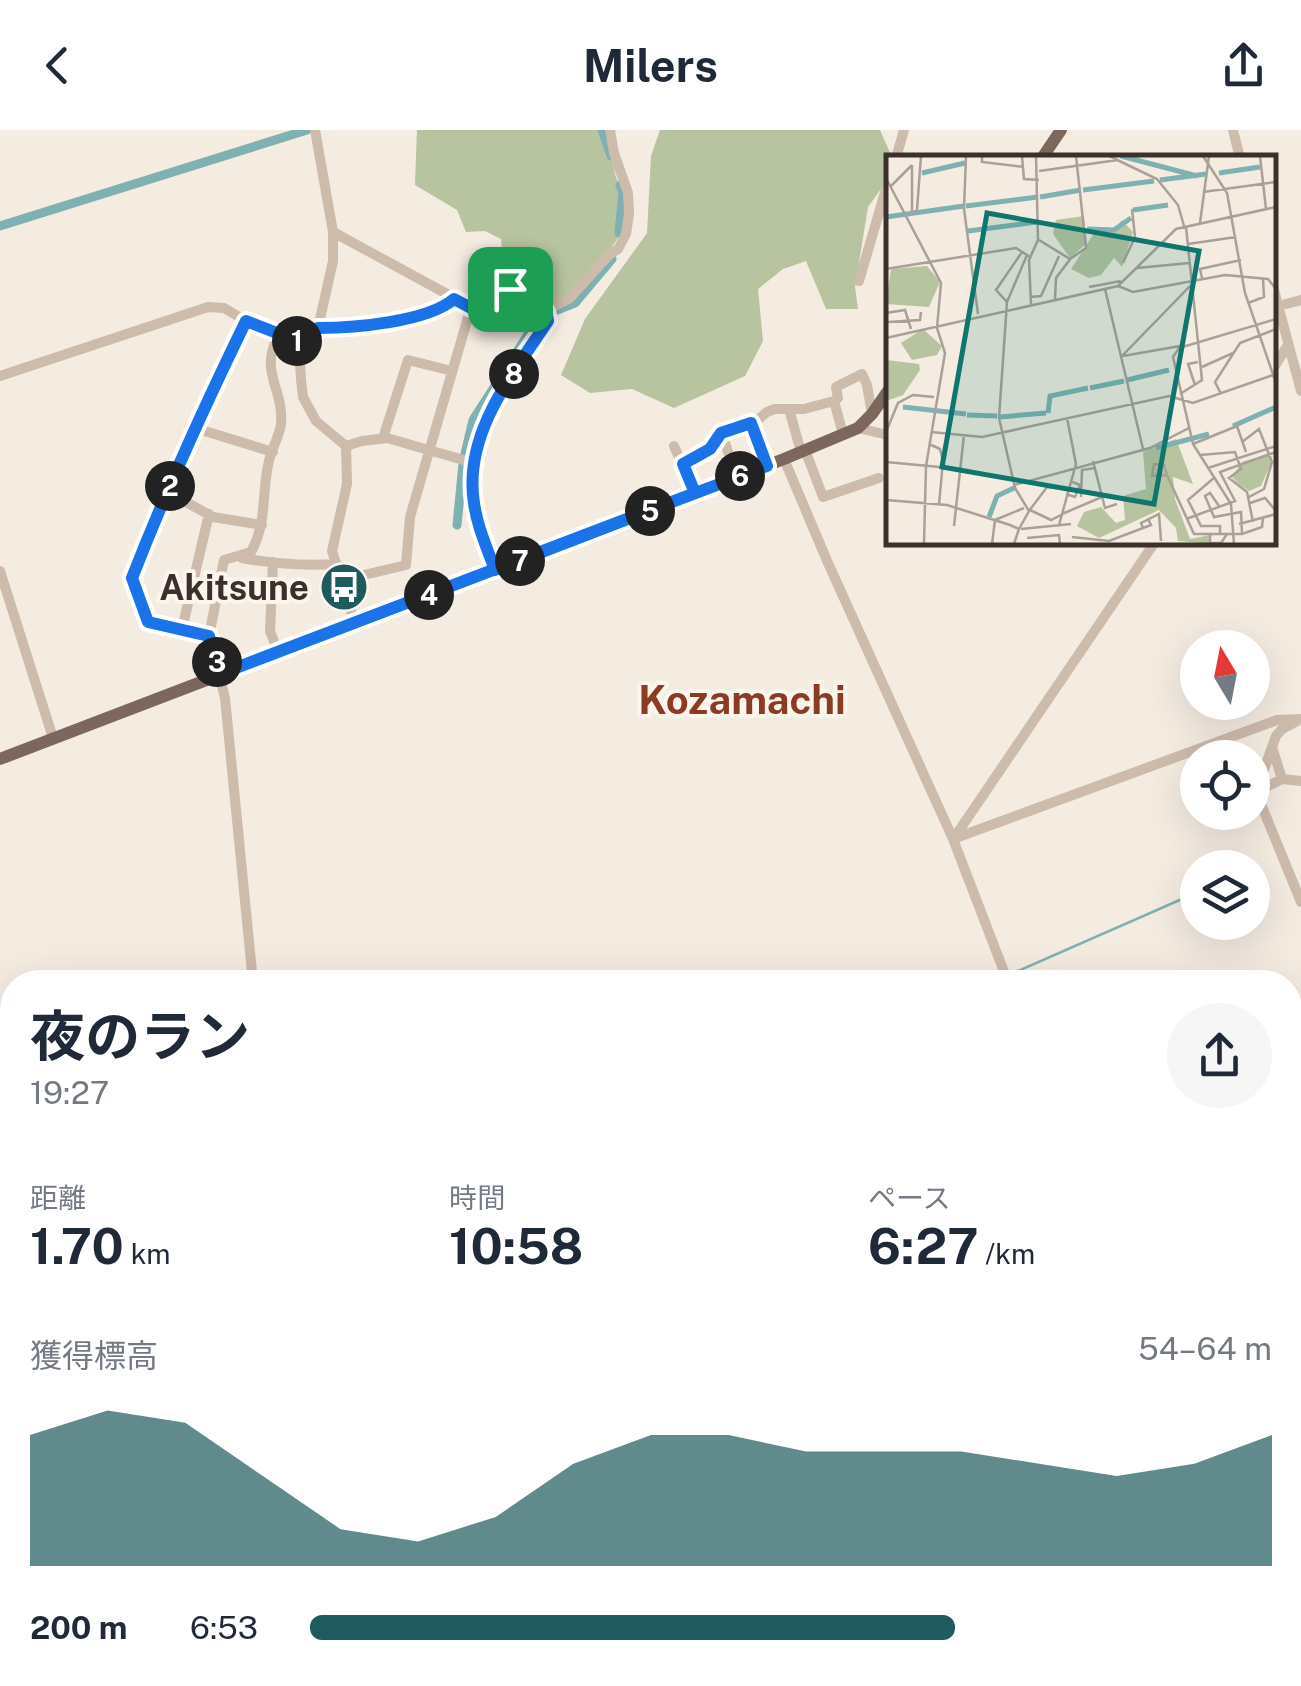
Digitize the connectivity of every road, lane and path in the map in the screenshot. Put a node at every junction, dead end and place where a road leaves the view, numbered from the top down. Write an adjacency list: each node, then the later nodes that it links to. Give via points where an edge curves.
1 (315, 130): 10 (street)
2 (610, 130): 16 (street, via 628,193 626,234 570,298)
3 (904, 130): 6 (street)
4 (1060, 130): 7 (main road)
5 (1233, 130): 8 (street)
6 (897, 155)
7 (1044, 155)
8 (1239, 155)
9 (886, 189): 11 (street)
10 (332, 232): 12 (street); 18 (street, via 333,260)
11 (859, 281)
12 (454, 299): 15 (street); 18 (street, via 424,314)
13 (1301, 300): 14 (street)
14 (1276, 307): 21 (street)
15 (471, 308): 16 (street, via 510,289); 23 (street)
16 (546, 311): 43 (street, via 548,321 490,410)
17 (246, 321): 19 (street); 24 (street, via 224,308 208,308); 31 (street)
18 (318, 328): 20 (street)
19 (279, 334): 20 (street); 41 (street, via 270,349 281,406)
20 (308, 345): 37 (street, via 300,363 303,397 316,421)
21 (1288, 346): 22 (street); 25 (street)
22 (1276, 364)
23 (452, 371): 36 (street, via 408,360); 39 (street)
24 (0, 376)
25 (1301, 390)
26 (886, 394): 29 (main road)
27 (834, 401): 28 (street); 29 (street, via 836,386 862,374); 34 (street)
28 (790, 409): 30 (street, via 775,409); 40 (street)
29 (872, 414): 32 (main road)
30 (751, 423): 33 (street); 45 (street)
31 (195, 428): 41 (street); 48 (street)
32 (858, 428): 34 (main road); 35 (street)
33 (722, 433): 44 (street, via 710,449); 46 (street)
34 (843, 434): 40 (main road)
35 (886, 435)
36 (384, 438): 37 (street); 39 (street)
37 (346, 446): 55 (street, via 347,484 332,551)
38 (674, 446): 44 (street)
39 (430, 449): 43 (street); 58 (street, via 410,517 406,565)
40 (803, 451): 42 (main road); 47 (street, via 822,497)
41 (273, 452): 51 (street)
42 (784, 459): 45 (main road); 73 (street)
43 (474, 463): 56 (street, via 474,502)
44 (683, 464): 49 (street)
45 (767, 466): 46 (main road)
46 (736, 477): 49 (main road)
47 (879, 478)
48 (168, 492): 50 (street); 60 (street, via 132,578 148,622)
49 (695, 493): 56 (main road)
50 (210, 514): 51 (street); 60 (street)
51 (262, 525): 53 (street, via 251,552)
52 (1153, 545): 73 (street)
53 (236, 556): 54 (street); 61 (street, via 224,560)
54 (273, 562): 55 (street); 62 (street, via 270,631)
55 (337, 564): 58 (street)
56 (495, 570): 59 (main road)
57 (0, 571): 65 (street)
58 (343, 580): 59 (street)
59 (356, 623): 62 (main road)
60 (182, 630): 61 (street)
61 (209, 636): 63 (street)
62 (278, 652): 63 (main road)
63 (220, 674): 65 (main road); 77 (street)
64 (1301, 719): 66 (street, via 1282,729); 73 (street, via 1278,720)
65 (53, 738): 68 (main road)
66 (1272, 747): 67 (street); 69 (street)
67 (1270, 753)
68 (0, 759)
69 (1282, 779): 70 (street); 71 (street)
70 (1301, 781)
71 (1270, 785)
72 (1270, 827): 75 (street)
73 (954, 839): 78 (street)
74 (1301, 869): 75 (street)
75 (1287, 870): 76 (street)
76 (1301, 902)
77 (252, 970)
78 (1003, 970)

